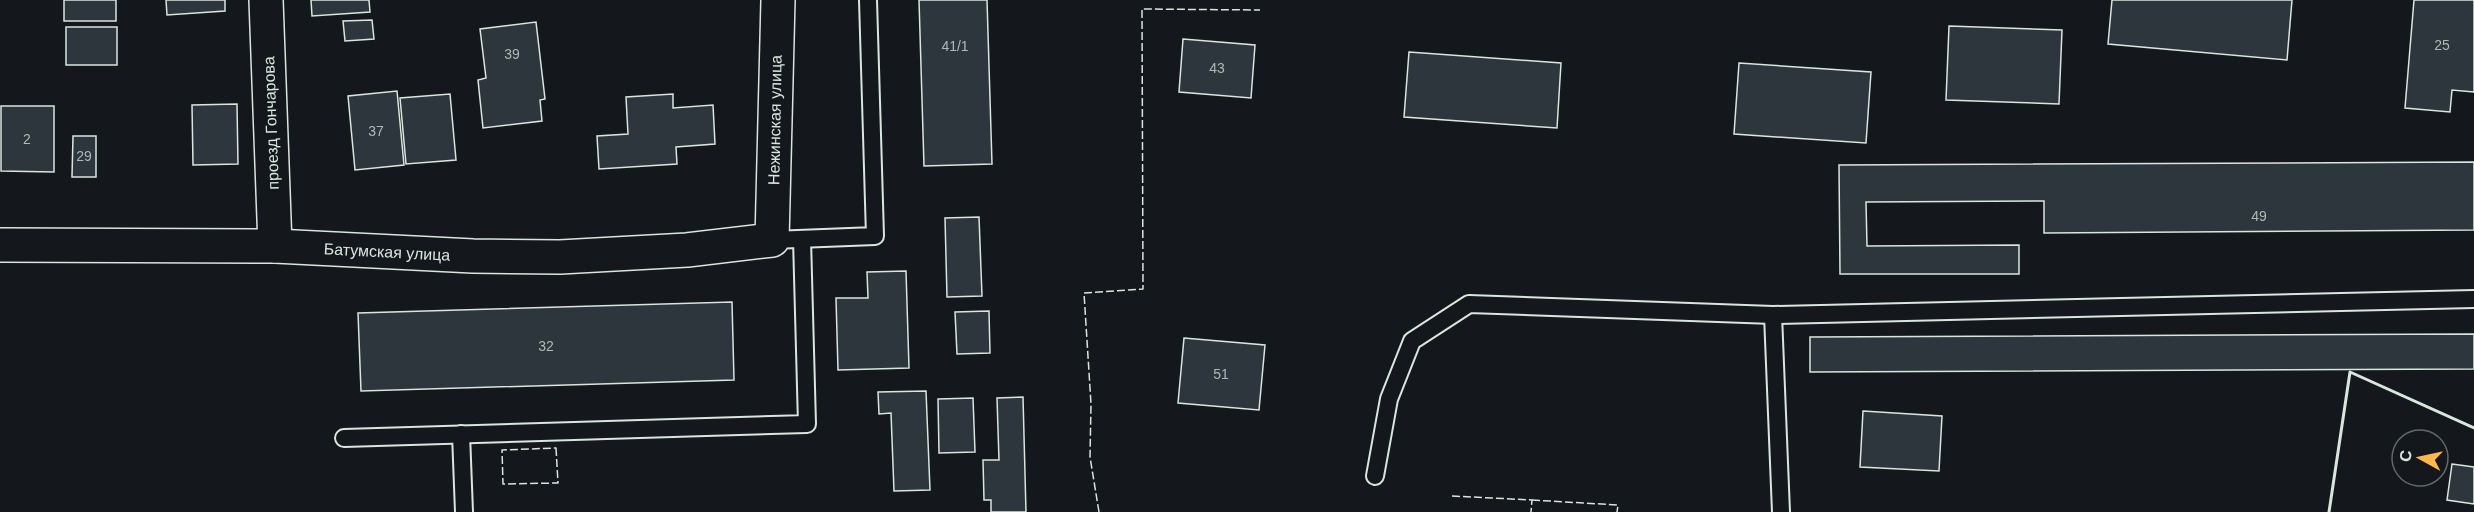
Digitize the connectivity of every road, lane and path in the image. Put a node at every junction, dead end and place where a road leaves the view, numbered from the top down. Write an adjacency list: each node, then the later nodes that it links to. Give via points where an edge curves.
1 (266, 0): 6 (street, проезд Гончарова)
2 (778, 0): 4 (street, Нежинская улица)
3 (867, 0): 4 (lane, via 874,236)
4 (787, 239): 6 (street, Батумская улица, via 687,250 560,257); 9 (lane, via 807,424)
5 (0, 245): 6 (street, Батумская улица)
6 (275, 246)
7 (2474, 298): 8 (lane)
8 (1773, 315): 11 (lane, via 1469,304 1412,341 1389,399); 13 (lane)
9 (461, 434): 10 (lane); 12 (lane)
10 (344, 438)
11 (1375, 476)
12 (464, 512)
13 (1781, 512)

